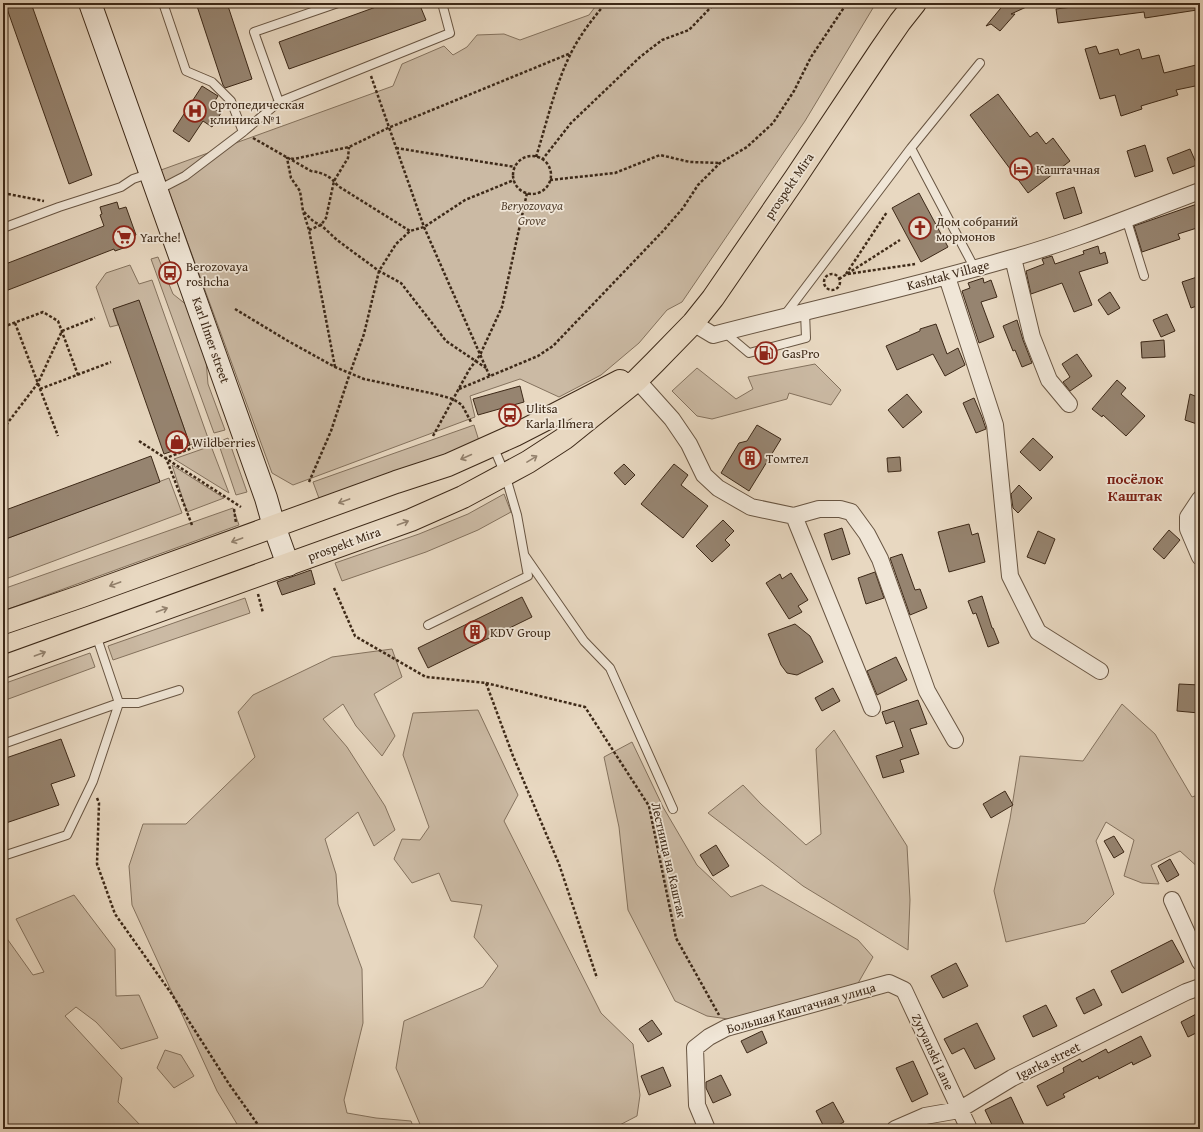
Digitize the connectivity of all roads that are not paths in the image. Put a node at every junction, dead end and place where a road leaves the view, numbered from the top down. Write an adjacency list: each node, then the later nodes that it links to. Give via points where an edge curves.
1 (90, 3): 10 (street, Karl Ilmer street)
2 (163, 3): 8 (lane, via 186,71 212,82 231,101)
3 (338, 3): 7 (lane, via 254,32)
4 (442, 3): 7 (lane, via 450,33)
5 (915, 3): 20 (main road, prospekt Mira, via 717,292)
6 (980, 63): 9 (lane)
7 (279, 102): 8 (lane)
8 (243, 132): 10 (lane, via 186,176)
9 (911, 148): 15 (lane); 19 (lane)
10 (154, 182): 13 (lane, via 133,179 121,187); 29 (street, Karl Ilmer street)
11 (1200, 191): 12 (street, Kashtak Village)
12 (1126, 218): 14 (street, Kashtak Village, via 1076,238); 17 (lane)
13 (3, 228)
14 (1013, 258): 15 (street, Kashtak Village); 24 (street, via 1032,337 1049,380)
15 (975, 268): 16 (street, Kashtak Village)
16 (947, 276): 18 (street, Kashtak Village); 37 (street, via 995,425 1010,576 1038,632)
17 (1144, 276)
18 (805, 312): 19 (street, Kashtak Village); 21 (lane, via 806,338 749,353)
19 (783, 317): 21 (street, Kashtak Village)
20 (692, 323): 21 (street, Kashtak Village, via 713,335); 22 (main road, prospekt Mira)
21 (724, 332)
22 (654, 362): 23 (main road, prospekt Mira); 25 (main road, prospekt Mira)
23 (637, 380): 26 (main road, prospekt Mira, one-way to 23, via 564,438); 28 (street, via 672,419 689,444 704,475 718,488 750,507)
24 (1069, 404)
25 (492, 445): 26 (lane); 29 (main road, prospekt Mira, one-way to 29, via 448,465)
26 (505, 474): 30 (lane); 32 (main road, prospekt Mira, one-way to 26, via 411,520 463,497)
27 (1200, 499): 31 (street, via 1188,517 1188,529)
28 (794, 516): 40 (street); 41 (street, via 819,510 840,509 851,512 867,534 880,559 927,691)
29 (274, 526): 32 (street, Karl Ilmer street); 33 (main road, prospekt Mira, one-way to 33)
30 (525, 556): 34 (lane, via 528,576); 43 (lane, via 584,641 610,668)
31 (1200, 557)
32 (288, 565): 35 (main road, prospekt Mira, one-way to 32)
33 (3, 623)
34 (428, 625)
35 (96, 634): 36 (main road, prospekt Mira, one-way to 35); 39 (lane)
36 (3, 667)
37 (1100, 671)
38 (179, 690): 39 (lane, via 138,703)
39 (119, 703): 42 (lane); 44 (lane, via 93,781 67,835)
40 (872, 708)
41 (954, 740)
42 (3, 744)
43 (672, 809)
44 (3, 856)
45 (1172, 900): 46 (street)
46 (1200, 962)
47 (889, 983): 49 (street, Zyryanski Lane, via 904,990); 50 (street, Большая Каштачная улица, via 726,1028 695,1048 696,1105)
48 (1200, 987): 49 (street, Igarka street, via 1012,1078)
49 (959, 1110): 51 (street, Igarka street, via 924,1116); 52 (street, Zyryanski Lane)
50 (707, 1129)
51 (895, 1129)
52 (969, 1129)

